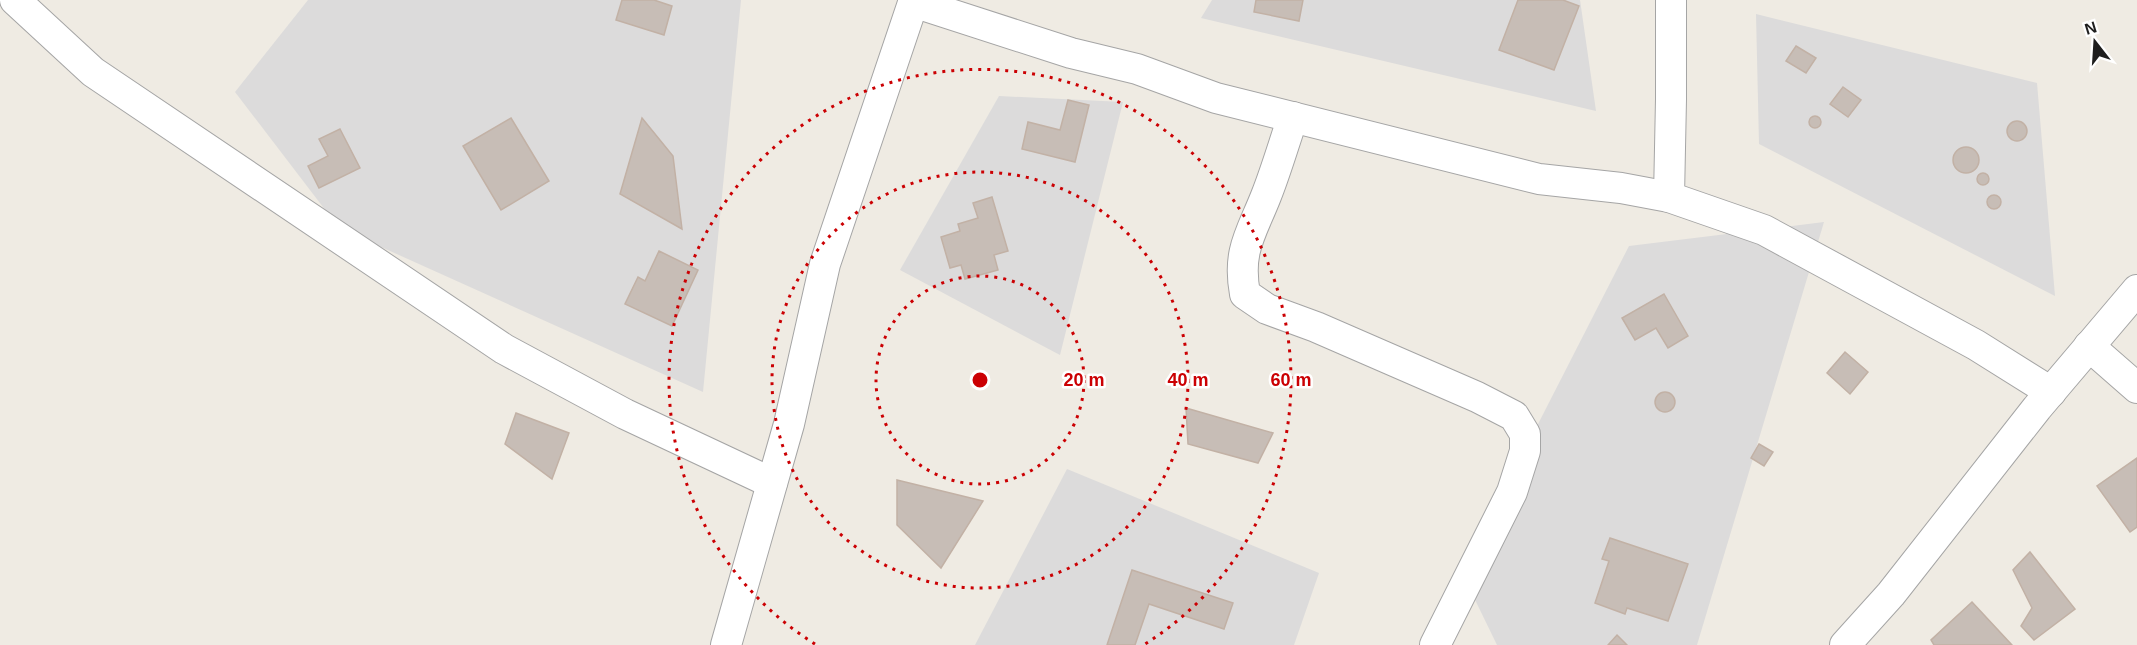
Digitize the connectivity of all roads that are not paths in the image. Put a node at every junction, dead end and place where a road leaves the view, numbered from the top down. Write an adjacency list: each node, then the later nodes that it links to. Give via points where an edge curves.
1 (15, 0): 10 (street, via 93,72 504,349 625,414)
2 (1671, 0): 5 (street)
3 (913, 1): 4 (street, via 1071,53 1137,69 1216,98); 10 (street, via 825,264)
4 (1293, 117): 5 (street, via 1539,179); 12 (street, via 1246,242 1242,276 1245,294 1268,309 1477,397 1514,416 1525,434 1525,451 1512,492)
5 (1669, 197): 9 (street, via 1764,230 1977,345)
6 (2137, 290): 7 (street)
7 (2089, 346): 8 (street); 9 (street)
8 (2137, 388)
9 (2051, 392): 13 (street, via 1891,594)
10 (772, 483): 11 (street)
11 (726, 645)
12 (1435, 645)
13 (1845, 645)

